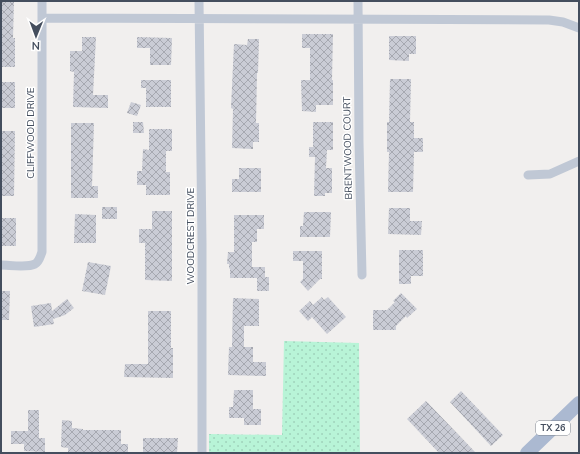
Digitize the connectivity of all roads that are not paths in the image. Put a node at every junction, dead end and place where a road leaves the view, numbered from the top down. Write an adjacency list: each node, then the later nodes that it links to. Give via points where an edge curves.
1 (42, 1): 4 (street, CLIFFWOOD DRIVE)
2 (199, 1): 5 (street, WOODCREST DRIVE)
3 (358, 1): 6 (street, BRENTWOOD COURT)
4 (42, 18): 5 (street); 10 (street, CLIFFWOOD DRIVE, via 42,252 36,264)
5 (199, 20): 6 (street); 13 (street, WOODCREST DRIVE)
6 (358, 20): 7 (street, via 549,20); 11 (street, BRENTWOOD COURT)
7 (579, 28)
8 (579, 161): 9 (street, via 550,174)
9 (528, 175)
10 (1, 265)
11 (362, 275)
12 (579, 403): 14 (main road, TX 26)
13 (202, 453)
14 (527, 453)

